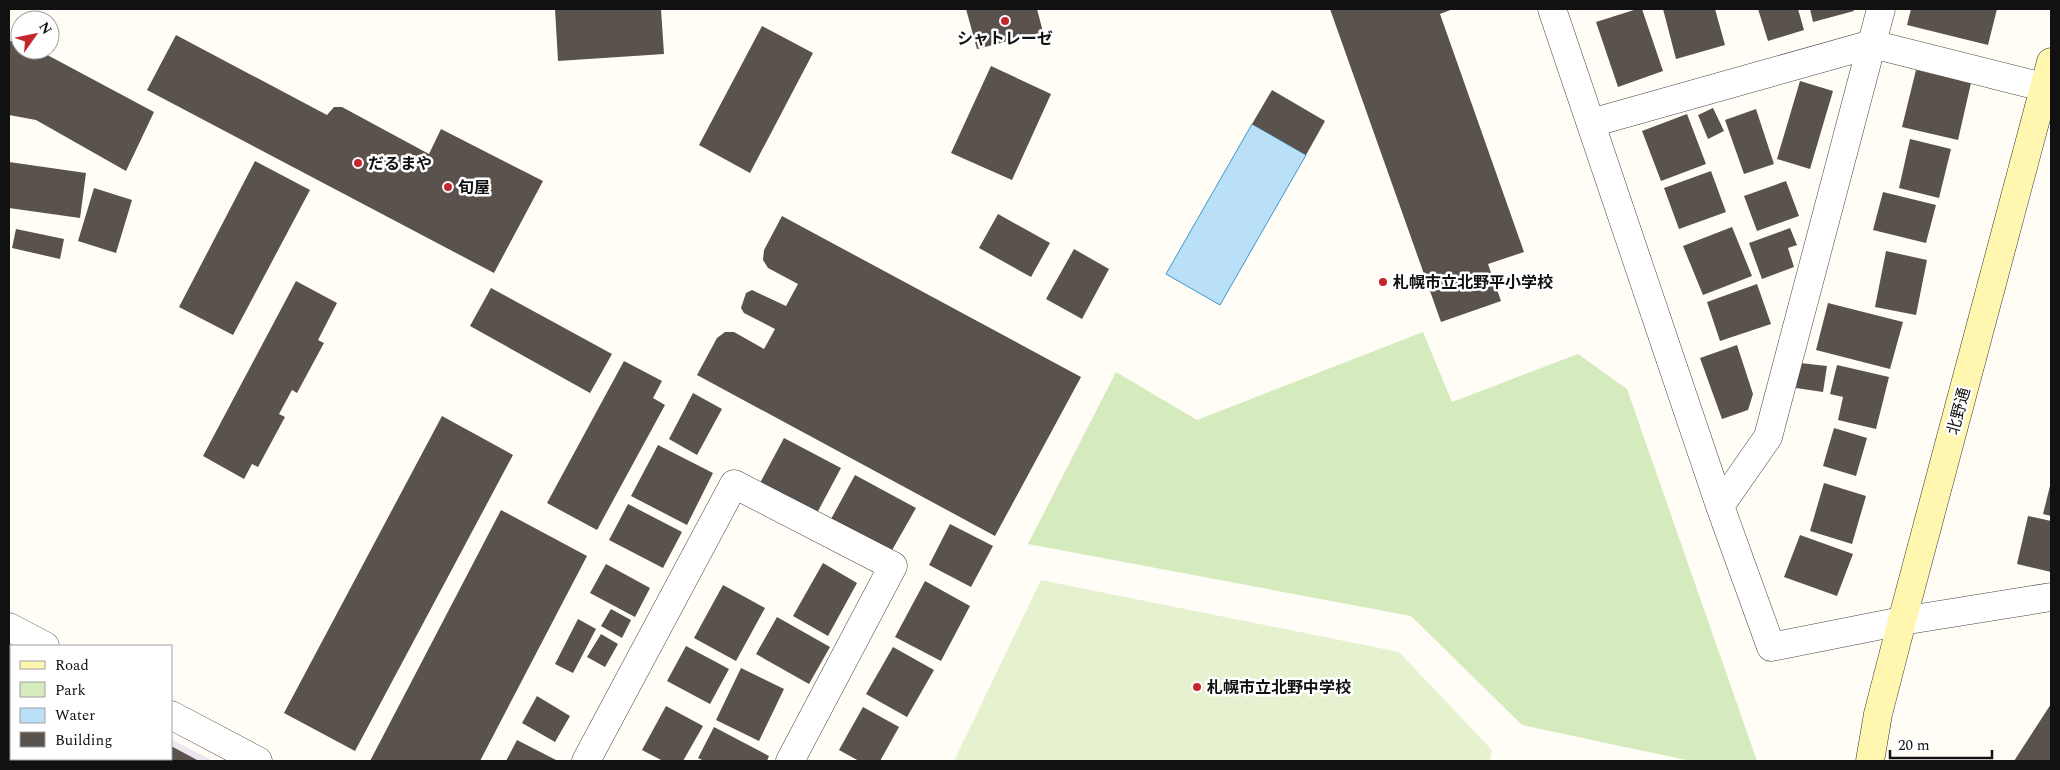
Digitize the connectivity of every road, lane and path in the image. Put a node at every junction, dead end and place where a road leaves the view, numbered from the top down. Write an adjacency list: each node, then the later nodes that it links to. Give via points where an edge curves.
1 (1552, 9): 5 (street)
2 (1881, 9): 3 (street)
3 (1872, 44): 4 (street); 5 (street); 6 (street, via 1768,437)
4 (2049, 79): 8 (street, 北野通)
5 (1591, 123): 6 (street)
6 (1720, 506): 8 (street, via 1772,647)
7 (2051, 597): 8 (street)
8 (1902, 621): 15 (street, 北野通, via 1878,714)
9 (9, 627): 10 (street)
10 (42, 645)
11 (172, 716): 12 (street)
12 (258, 761)
13 (586, 761): 14 (street, via 734,484 893,566)
14 (790, 761)
15 (1870, 761)

